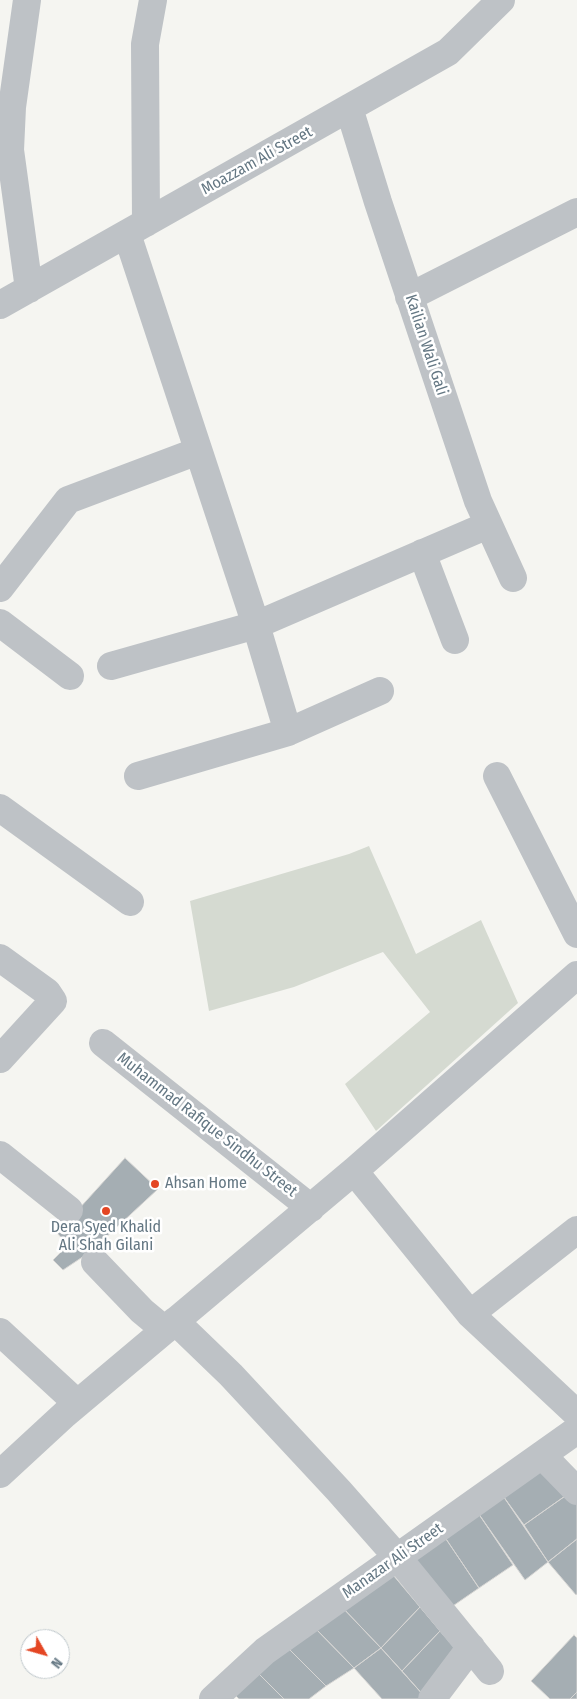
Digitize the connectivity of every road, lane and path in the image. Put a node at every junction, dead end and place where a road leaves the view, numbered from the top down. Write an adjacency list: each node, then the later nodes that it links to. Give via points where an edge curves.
1 (26, 0): 7 (street, via 12,107 10,150)
2 (153, 0): 6 (street, via 145,44)
3 (501, 0): 4 (street, Moazzam Ali Street, via 448,52)
4 (349, 108): 6 (street, Moazzam Ali Street); 8 (street, Kailian Wali Gali)
5 (577, 212): 8 (street)
6 (136, 228): 7 (street, Moazzam Ali Street); 10 (street)
7 (28, 289): 9 (street, Moazzam Ali Street)
8 (410, 297): 11 (street, Kailian Wali Gali)
9 (0, 305)
10 (198, 451): 14 (street, via 68,500); 16 (street)
11 (488, 525): 12 (street); 13 (street, Kailian Wali Gali)
12 (422, 554): 16 (street); 17 (street)
13 (513, 578)
14 (0, 588)
15 (0, 623): 19 (street)
16 (256, 625): 18 (street); 21 (street)
17 (456, 640)
18 (111, 666)
19 (70, 676)
20 (380, 691): 21 (street)
21 (288, 732): 22 (street)
22 (138, 776)
23 (496, 776): 26 (street)
24 (0, 808): 25 (street)
25 (130, 902)
26 (577, 934)
27 (0, 958): 30 (street, via 47,992 53,1001)
28 (577, 975): 32 (street)
29 (103, 1043): 33 (street, Muhammad Rafique Sindhu Street)
30 (0, 1059)
31 (0, 1155): 34 (street)
32 (354, 1171): 33 (street); 37 (street)
33 (311, 1208): 38 (street)
34 (69, 1210)
35 (577, 1230): 37 (street)
36 (95, 1262): 38 (street, via 142,1311)
37 (470, 1314): 41 (street)
38 (170, 1326): 40 (street); 46 (street, via 231,1375)
39 (0, 1332): 40 (street)
40 (77, 1404): 44 (street)
41 (577, 1414)
42 (577, 1430): 43 (street, Manazar Ali Street)
43 (542, 1455): 45 (street); 46 (street, Manazar Ali Street)
44 (0, 1474)
45 (577, 1491)
46 (398, 1558): 47 (street); 49 (street, Manazar Ali Street, via 265,1652)
47 (471, 1647): 48 (street); 50 (street)
48 (490, 1671)
49 (213, 1699)
50 (432, 1699)

